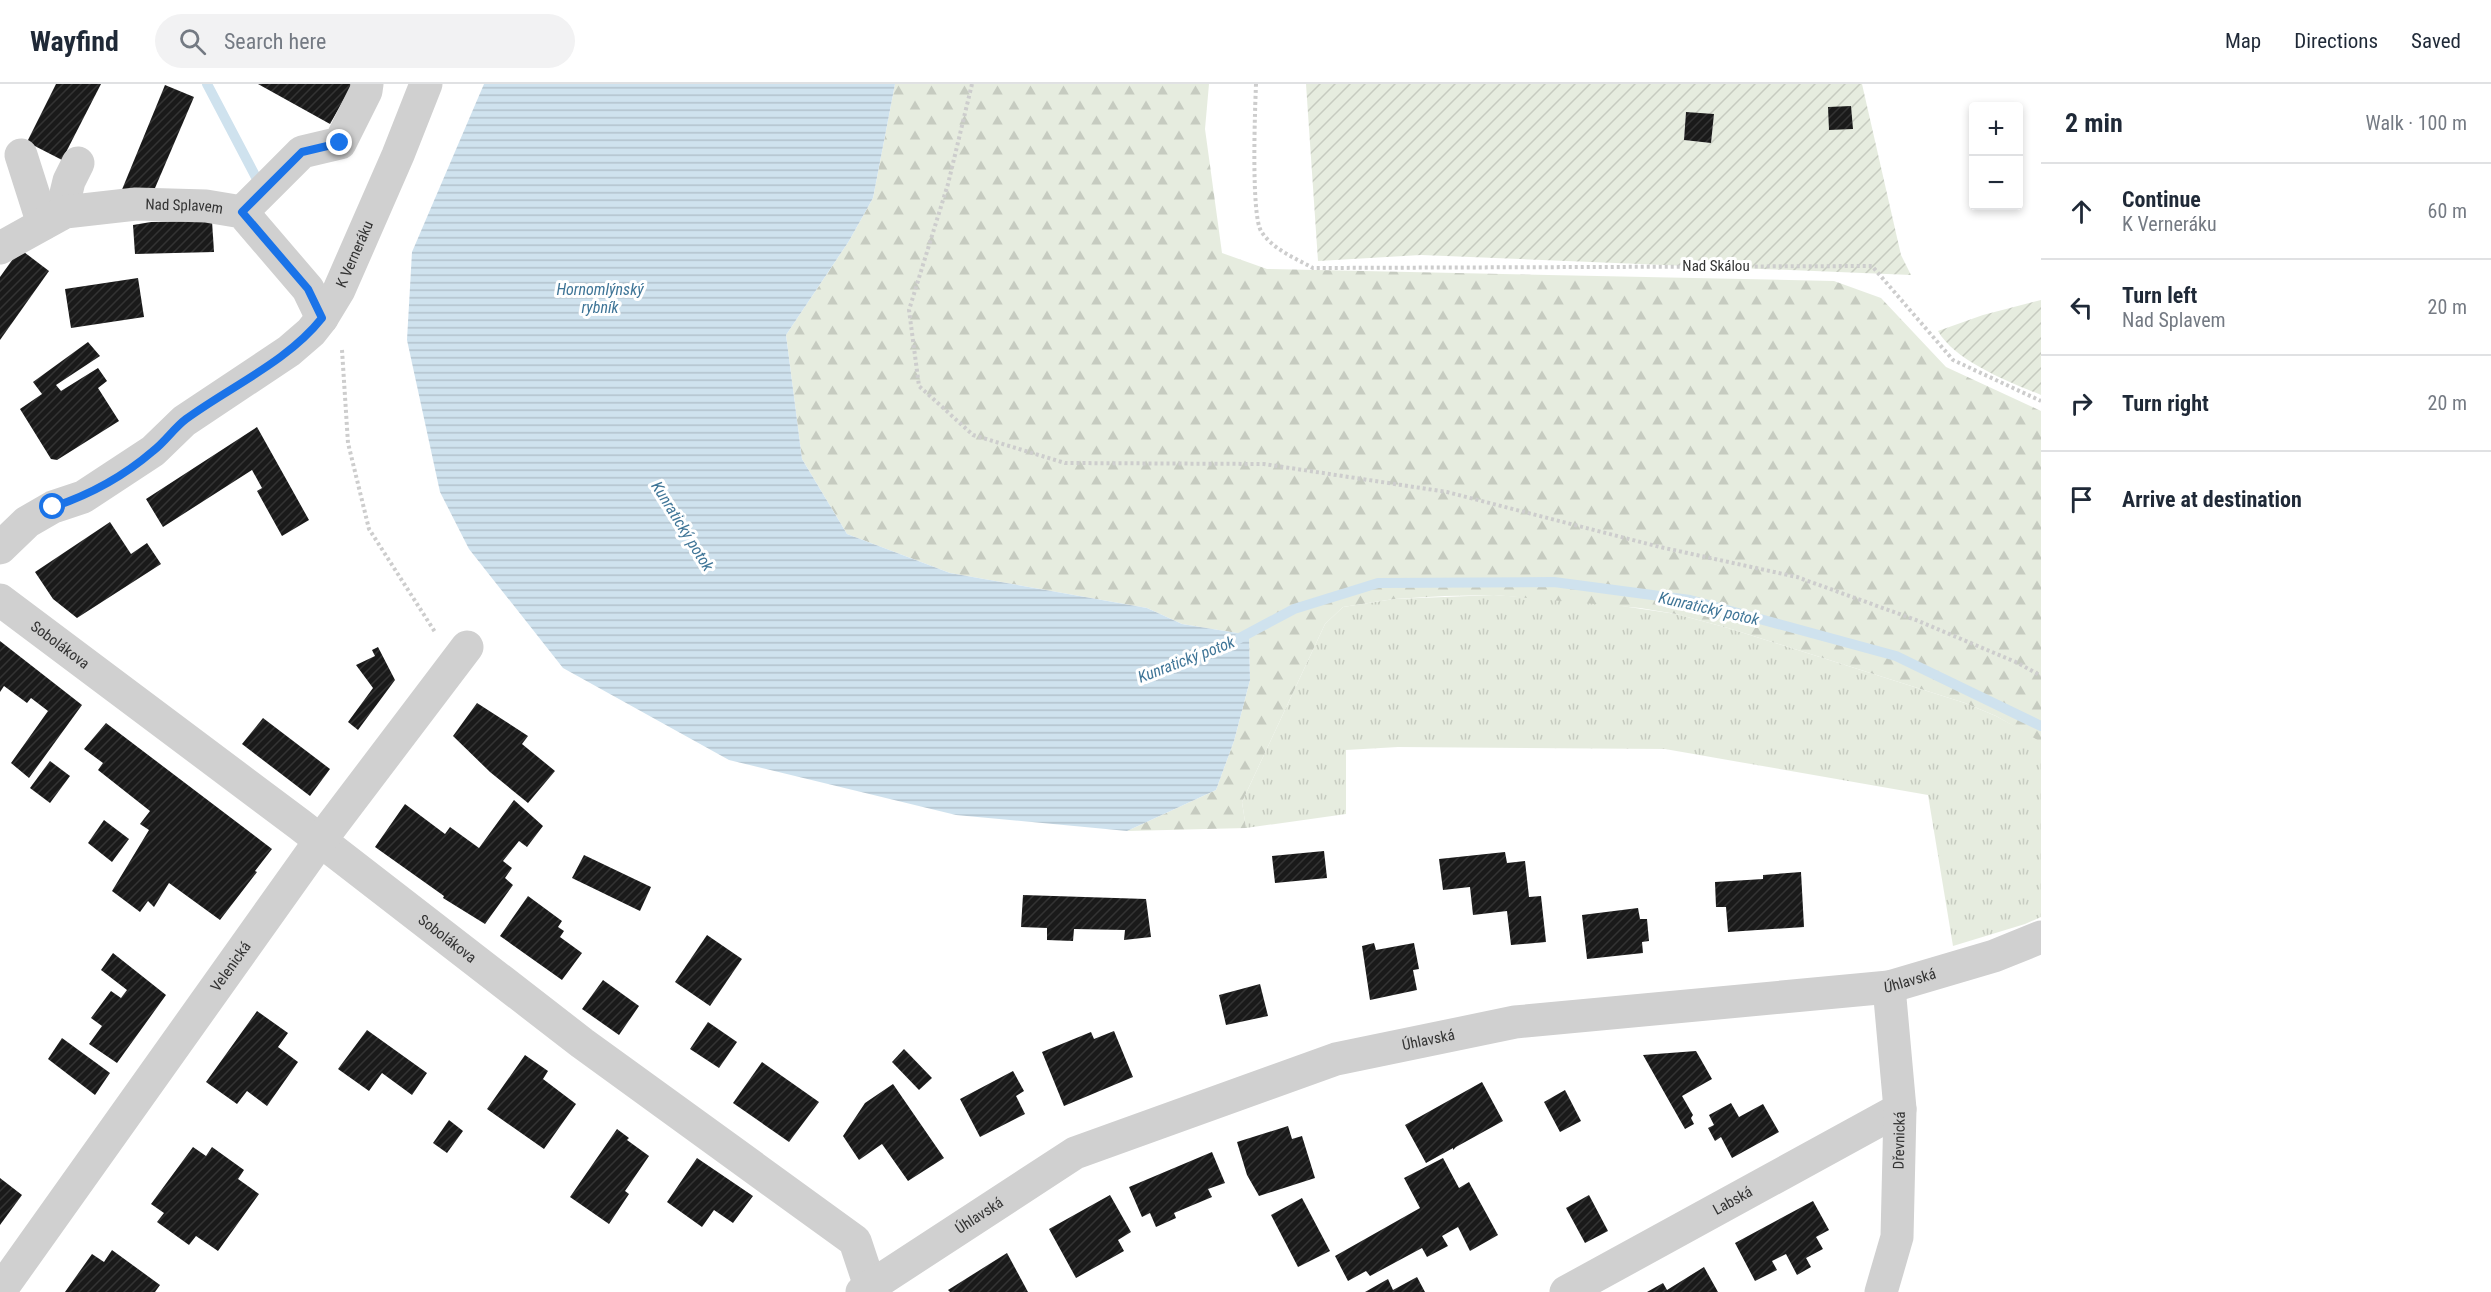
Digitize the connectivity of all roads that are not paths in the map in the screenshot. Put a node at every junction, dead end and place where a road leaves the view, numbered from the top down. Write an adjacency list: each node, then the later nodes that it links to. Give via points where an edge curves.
1 (367, 84): 5 (street, via 340,143 302,152)
2 (426, 84): 8 (street, K Verneráku, via 359,247)
3 (21, 156): 6 (street)
4 (78, 164): 6 (street)
5 (242, 212): 6 (street, Nad Splavem, via 207,206 136,204); 8 (street, Nad Splavem, via 308,289)
6 (52, 219): 7 (street, Nad Splavem)
7 (0, 248)
8 (322, 318): 9 (street, K Verneráku, via 289,351 184,421 153,451 83,497 53,507 27,522)
9 (0, 548)
10 (0, 600): 12 (street, Sobolákova)
11 (461, 655): 12 (street, Velenická)
12 (321, 840): 16 (street, Sobolákova, via 582,1042 855,1241); 17 (street, Velenická)
13 (2041, 937): 14 (street, Úhlavská, via 1994,956)
14 (1889, 987): 15 (street, Dřevnická); 16 (street, Úhlavská, via 1515,1022 1336,1059 1075,1153)
15 (1900, 1109): 18 (street, Labská); 19 (street, Dřevnická, via 1897,1237)
16 (868, 1290)
17 (0, 1291)
18 (1566, 1292)
19 (1881, 1292)

